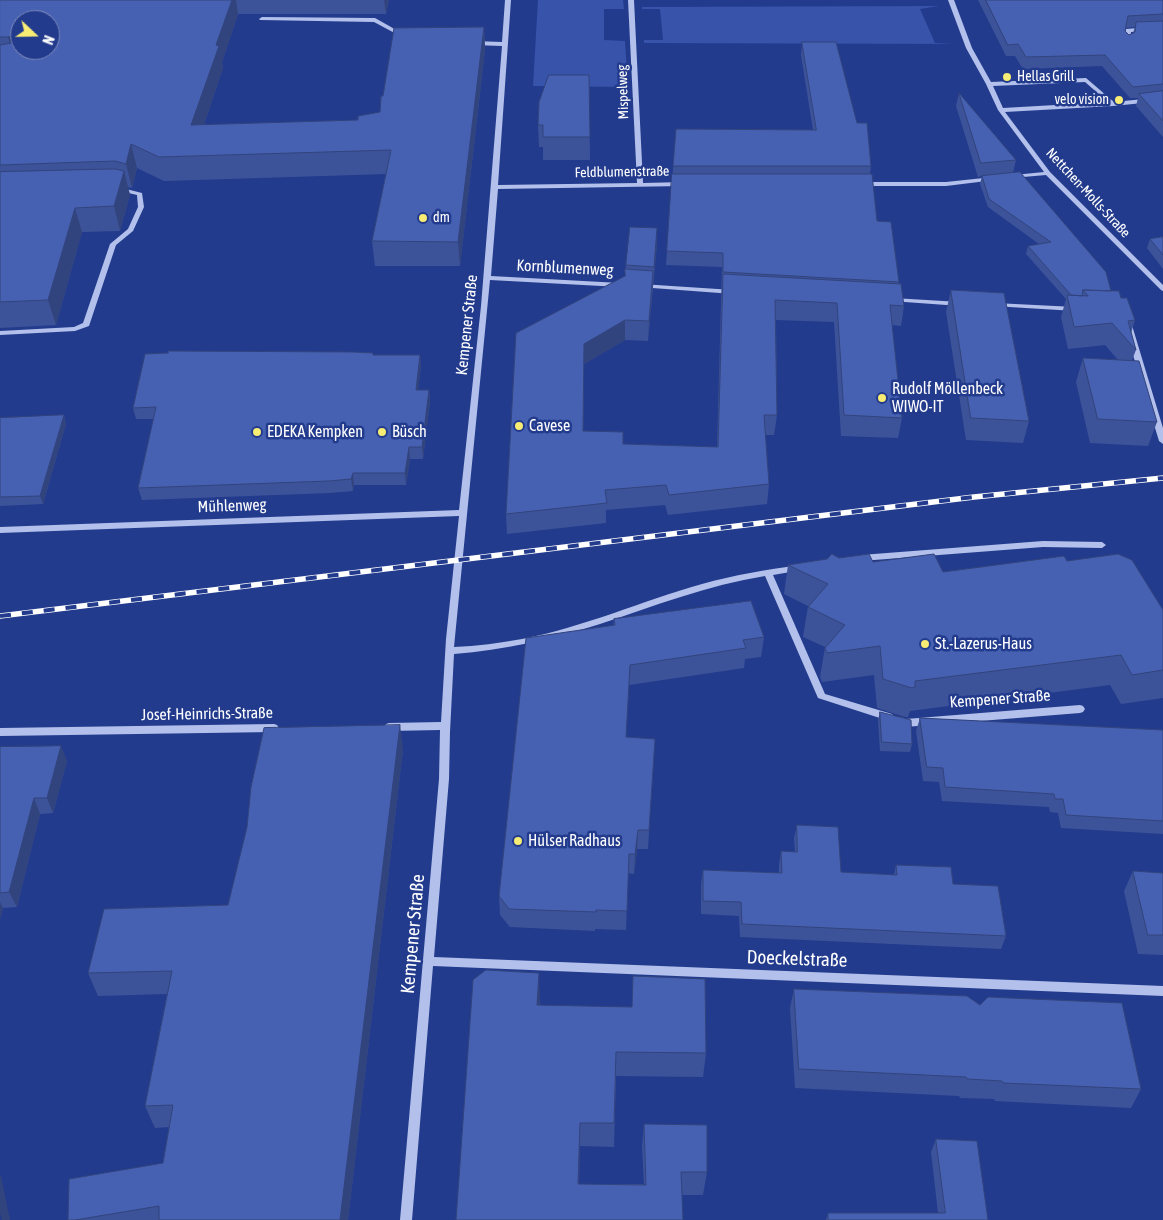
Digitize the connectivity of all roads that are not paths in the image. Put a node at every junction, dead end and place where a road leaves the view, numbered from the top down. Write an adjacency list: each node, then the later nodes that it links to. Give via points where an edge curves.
1 (508, 0): 9 (street, Kempener Straße)
2 (631, 0): 15 (street, Mispelweg)
3 (950, 0): 10 (street, Nettchen-Molls-Straße, via 969,48)
4 (262, 19): 6 (street, via 375,20)
5 (1163, 28): 8 (street, via 1128,30)
6 (410, 40)
7 (462, 43): 9 (street)
8 (1127, 43)
9 (505, 44): 18 (street, Kempener Straße)
10 (989, 84): 12 (street, via 1086,80); 13 (street, Nettchen-Molls-Straße)
11 (1163, 99): 12 (street)
12 (1113, 104): 13 (street)
13 (1001, 110): 14 (street, Nettchen-Molls-Straße)
14 (1048, 173): 17 (street, via 946,184); 21 (street, Nettchen-Molls-Straße)
15 (640, 184): 16 (street, Feldblumenstraße); 18 (street, Feldblumenstraße)
16 (689, 184)
17 (857, 184)
18 (495, 187): 20 (street, Kempener Straße)
19 (111, 189): 28 (street, via 140,194 141,207 131,230 114,244 86,324 75,329)
20 (488, 278): 22 (street, Kornblumenweg); 30 (street, Kempener Straße)
21 (1163, 289)
22 (745, 293)
23 (885, 300): 24 (street)
24 (969, 304)
25 (988, 305): 26 (street)
26 (1081, 310)
27 (1124, 316): 29 (street)
28 (0, 333)
29 (1163, 441)
30 (464, 513): 31 (street, Mühlenweg); 36 (street, Kempener Straße)
31 (0, 530)
32 (1102, 545): 33 (street, via 1043,544)
33 (856, 559)
34 (807, 567): 35 (street)
35 (768, 573): 36 (street, via 738,578 521,644 482,651); 37 (street, Kempener Straße, via 821,696 905,722)
36 (450, 652): 38 (street, Kempener Straße)
37 (1080, 710)
38 (444, 726): 39 (street); 42 (street, Kempener Straße, via 444,779)
39 (376, 727)
40 (288, 728): 41 (street, Josef-Heinrichs-Straße)
41 (0, 732)
42 (429, 961): 43 (street, Doeckelstraße); 44 (street, Kempener Straße)
43 (1163, 992)
44 (406, 1220)

